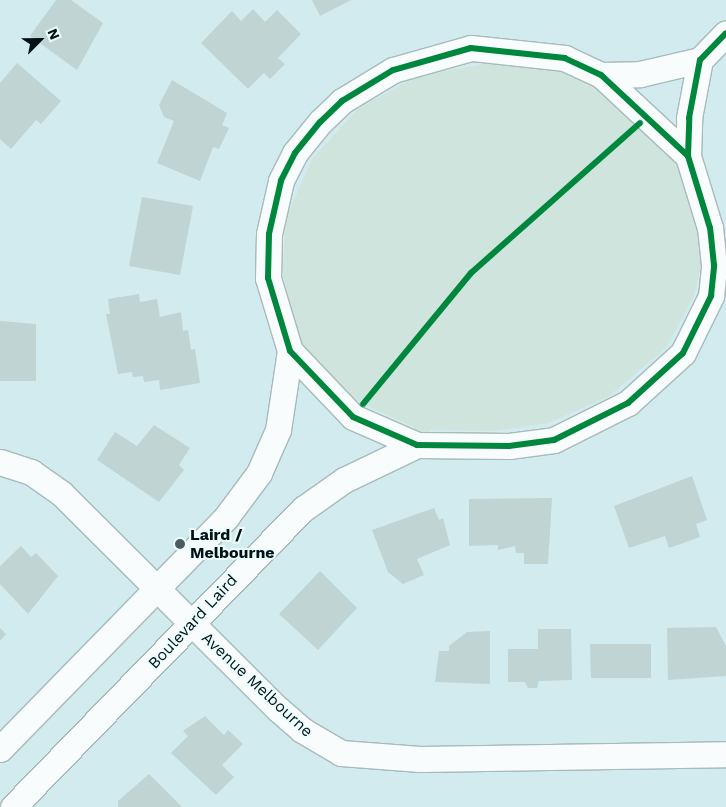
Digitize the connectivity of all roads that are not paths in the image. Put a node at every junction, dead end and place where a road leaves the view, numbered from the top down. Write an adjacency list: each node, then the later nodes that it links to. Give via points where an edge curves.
1 (726, 33): 2 (street)
2 (700, 60): 3 (street, Boulevard Laird, via 640,74); 4 (street, Boulevard Laird, via 690,111)
3 (601, 75): 4 (street, Boulevard Laird); 5 (street, Boulevard Laird, via 565,58 537,52 471,48 393,70 342,101 295,153 281,181 270,226 268,278)
4 (688, 156): 6 (street, Boulevard Laird, via 710,228 714,265 711,296 700,327 670,367 628,403 554,440 500,447)
5 (290, 351): 6 (street, Boulevard Laird, via 353,417); 8 (street, Boulevard Laird, via 278,430 259,473 227,516)
6 (417, 445): 9 (street, Boulevard Laird, via 344,480 303,509)
7 (0, 462): 8 (street, Avenue Melbourne, via 31,472 61,493)
8 (157, 588): 9 (street, Avenue Melbourne); 10 (street, Boulevard Laird)
9 (192, 625): 11 (street, Avenue Melbourne, via 302,730 341,753 420,759); 12 (street, Boulevard Laird)
10 (0, 749)
11 (726, 754)
12 (13, 807)

